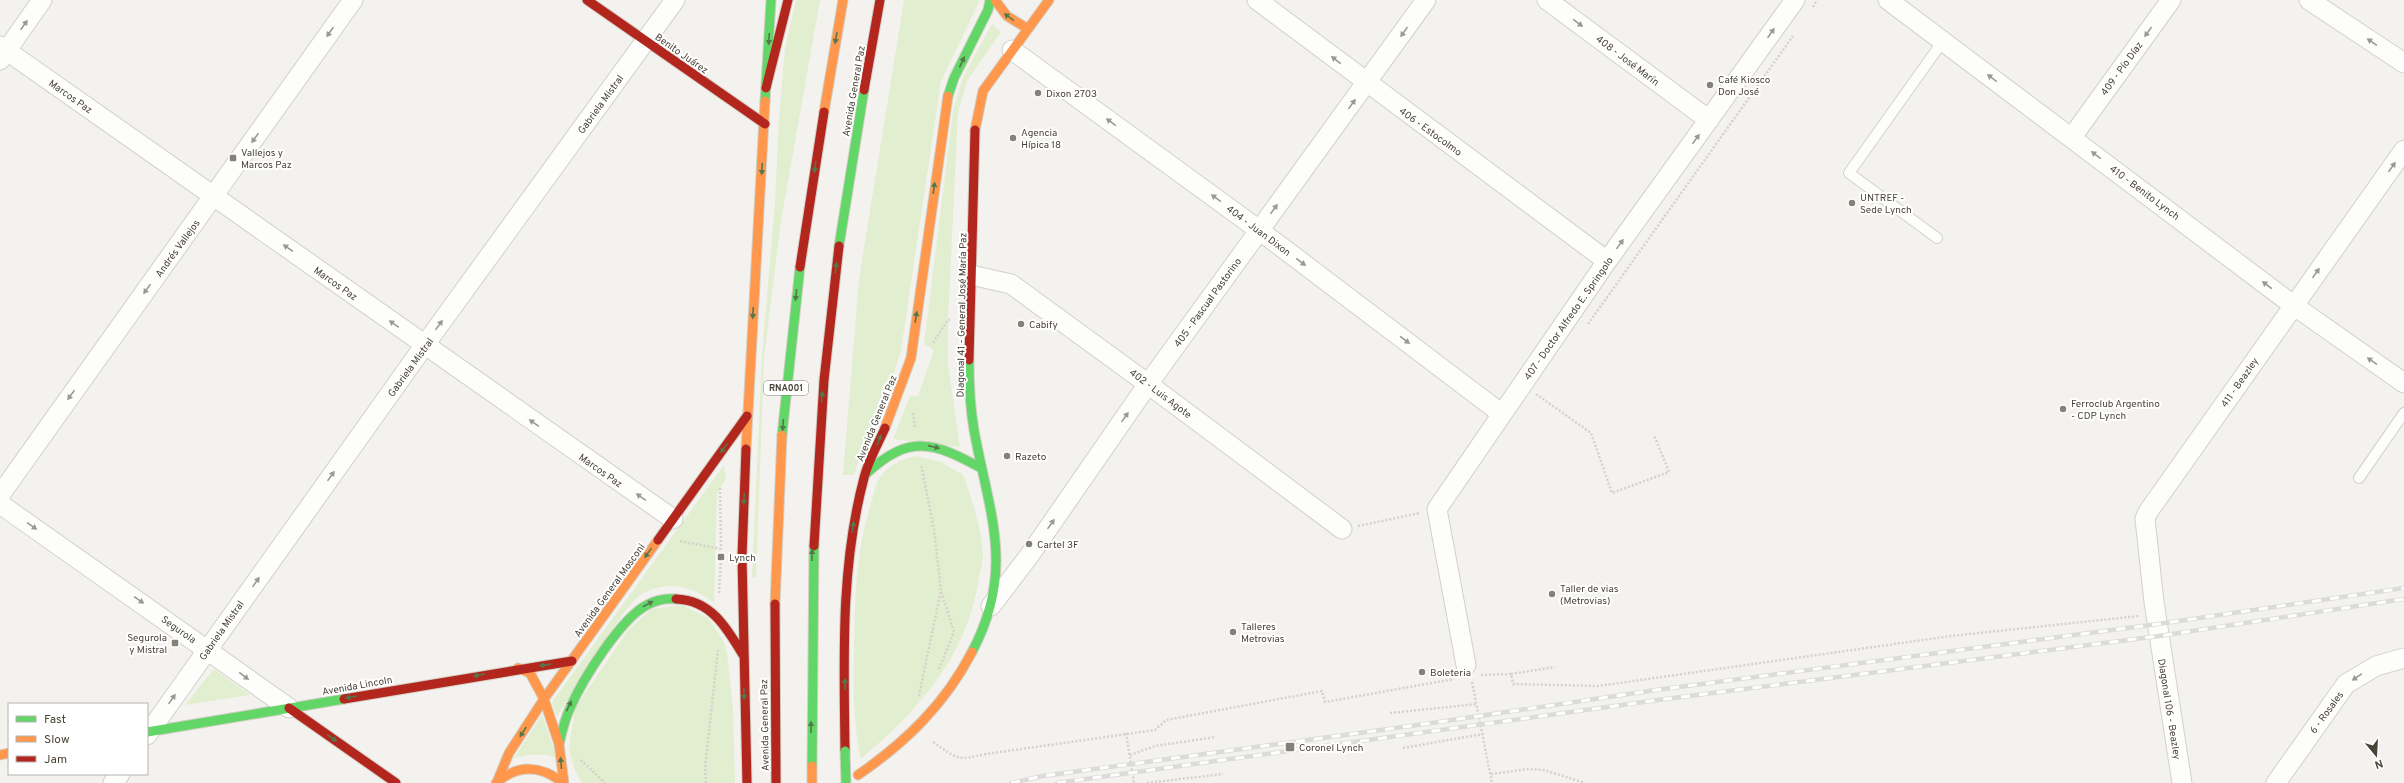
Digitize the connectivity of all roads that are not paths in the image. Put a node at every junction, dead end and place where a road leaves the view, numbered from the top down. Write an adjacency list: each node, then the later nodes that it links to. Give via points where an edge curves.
1 (42, 0): 23 (street, one-way to 1)
2 (353, 0): 31 (street, Andrés Vallejos, one-way to 31)
3 (587, 0): 20 (main road, Benito Juárez)
4 (675, 0): 20 (street, Gabriela Mistral)
5 (771, 0): 26 (main road, Avenida General Paz, one-way to 26)
6 (788, 0): 26 (main road)
7 (843, 0): 63 (main road, Avenida General Paz / RNA001, one-way to 63, via 798,283 782,425 774,620)
8 (880, 0): 68 (main road, Avenida General Paz / RNA001, one-way to 8, bridge, via 812,572 821,404 839,244)
9 (990, 0): 44 (main road, Avenida General Paz, one-way to 9, via 897,399 910,358 947,100 954,78 988,10)
10 (995, 0): 19 (main road, one-way to 10, via 1007,16)
11 (1049, 0): 19 (main road)
12 (1257, 0): 25 (street, 406 - Estocolmo, one-way to 12)
13 (1426, 0): 25 (street, 405 - Pascual Pastorino, one-way to 25)
14 (1547, 0): 27 (street, 408 - José Marín, one-way to 27)
15 (1794, 0): 27 (street, 407 - Doctor Alfredo E. Springolo, one-way to 15)
16 (1888, 0): 21 (street, 410 - Benito Lynch)
17 (2171, 0): 29 (street, 409 - Pío Díaz, one-way to 29)
18 (2309, 0): 24 (street, one-way to 18)
19 (1028, 29): 22 (main road)
20 (645, 41): 28 (main road, Benito Juárez); 37 (street, Gabriela Mistral, one-way to 20)
21 (1943, 41): 29 (street, 410 - Benito Lynch, one-way to 21); 33 (lane, via 1849,173)
22 (1012, 50): 32 (street, 404 - Juan Dixon, one-way to 22); 35 (main road, Diagonal 41 - General José María Paz, via 983,91 975,124)
23 (2, 52): 31 (street, Marcos Paz)
24 (2404, 63)
25 (1367, 84): 32 (street, 405 - Pascual Pastorino, one-way to 25); 34 (street, 406 - Estocolmo)
26 (766, 88): 28 (main road, Avenida General Paz)
27 (1709, 120): 34 (street, 407 - Doctor Alfredo E. Springolo, one-way to 27)
28 (765, 124): 42 (main road, Avenida General Paz, one-way to 42)
29 (2072, 137): 36 (street, 410 - Benito Lynch, one-way to 29)
30 (2404, 150): 36 (street, 411 - Beazley, one-way to 30)
31 (214, 196): 37 (street, Marcos Paz, one-way to 31); 46 (street, Andrés Vallejos, one-way to 46)
32 (1259, 230): 38 (street, 405 - Pascual Pastorino); 41 (street, 404 - Juan Dixon, one-way to 41)
33 (1937, 238)
34 (1607, 261): 41 (street, 407 - Doctor Alfredo E. Springolo, via 1530,389)
35 (971, 275): 38 (street, 402 - Luis Agote, via 1011,284); 43 (main road, Diagonal 41 - General José María Paz, via 970,397)
36 (2294, 305): 39 (street, 410 - Benito Lynch, one-way to 36); 51 (street, 411 - Beazley, via 2148,512 2144,530)
37 (424, 346): 48 (street, Marcos Paz, one-way to 37); 52 (street, Gabriela Mistral, one-way to 37)
38 (1148, 384): 49 (street, 402 - Luis Agote); 50 (street, 405 - Pascual Pastorino, one-way to 38, via 1029,556)
39 (2404, 384)
40 (2404, 413): 45 (lane)
41 (1502, 414): 57 (street, 407 - Doctor Alfredo E. Springolo, via 1437,509)
42 (747, 416): 48 (main road, Avenida General Mosconi, one-way to 48); 53 (main road, Avenida General Paz, one-way to 53, via 742,557)
43 (981, 468): 44 (main road, one-way to 43, via 879,460 895,450 918,444 958,455); 50 (main road, Diagonal 41 - General José María Paz, via 996,536 995,591)
44 (864, 477): 69 (main road, Avenida General Paz, one-way to 44, bridge, via 844,605 853,525)
45 (2359, 478)
46 (0, 495)
47 (0, 504): 52 (street, Segurola, one-way to 52)
48 (673, 519): 55 (main road, Avenida General Mosconi, one-way to 55)
49 (1342, 530)
50 (991, 606): 62 (main road, Diagonal 41 - General José María Paz, via 966,662 933,711 889,754)
51 (2159, 636): 70 (street, Diagonal 106 - Beazley)
52 (208, 649): 59 (street, Segurola, one-way to 59); 60 (street, Gabriela Mistral, one-way to 52)
53 (743, 655): 61 (main road, one-way to 53, via 566,712 577,690 622,627 647,603 672,598 695,601 708,608 720,619); 67 (main road, Avenida General Paz, one-way to 67)
54 (2398, 659): 71 (street, 6 - Rosales, one-way to 71, via 2376,666 2346,684)
55 (572, 661): 56 (main road, Avenida Lincoln, one-way to 56); 58 (main road, Avenida General Mosconi)
56 (518, 668): 58 (main road, via 530,673); 59 (main road, Avenida Lincoln, one-way to 59)
57 (1464, 673)
58 (544, 699): 61 (main road); 64 (main road, Avenida General Mosconi, one-way to 64, via 509,753)
59 (289, 708): 60 (main road, Avenida Lincoln); 65 (main road, Segurola, one-way to 65)
60 (148, 733)
61 (560, 744): 66 (main road, one-way to 61)
62 (858, 775)
63 (776, 781)
64 (497, 782): 66 (main road, via 512,772 532,768 546,771)
65 (396, 783)
66 (563, 783)
67 (747, 783)
68 (812, 783)
69 (846, 783)
70 (2182, 783)
71 (2276, 783)

